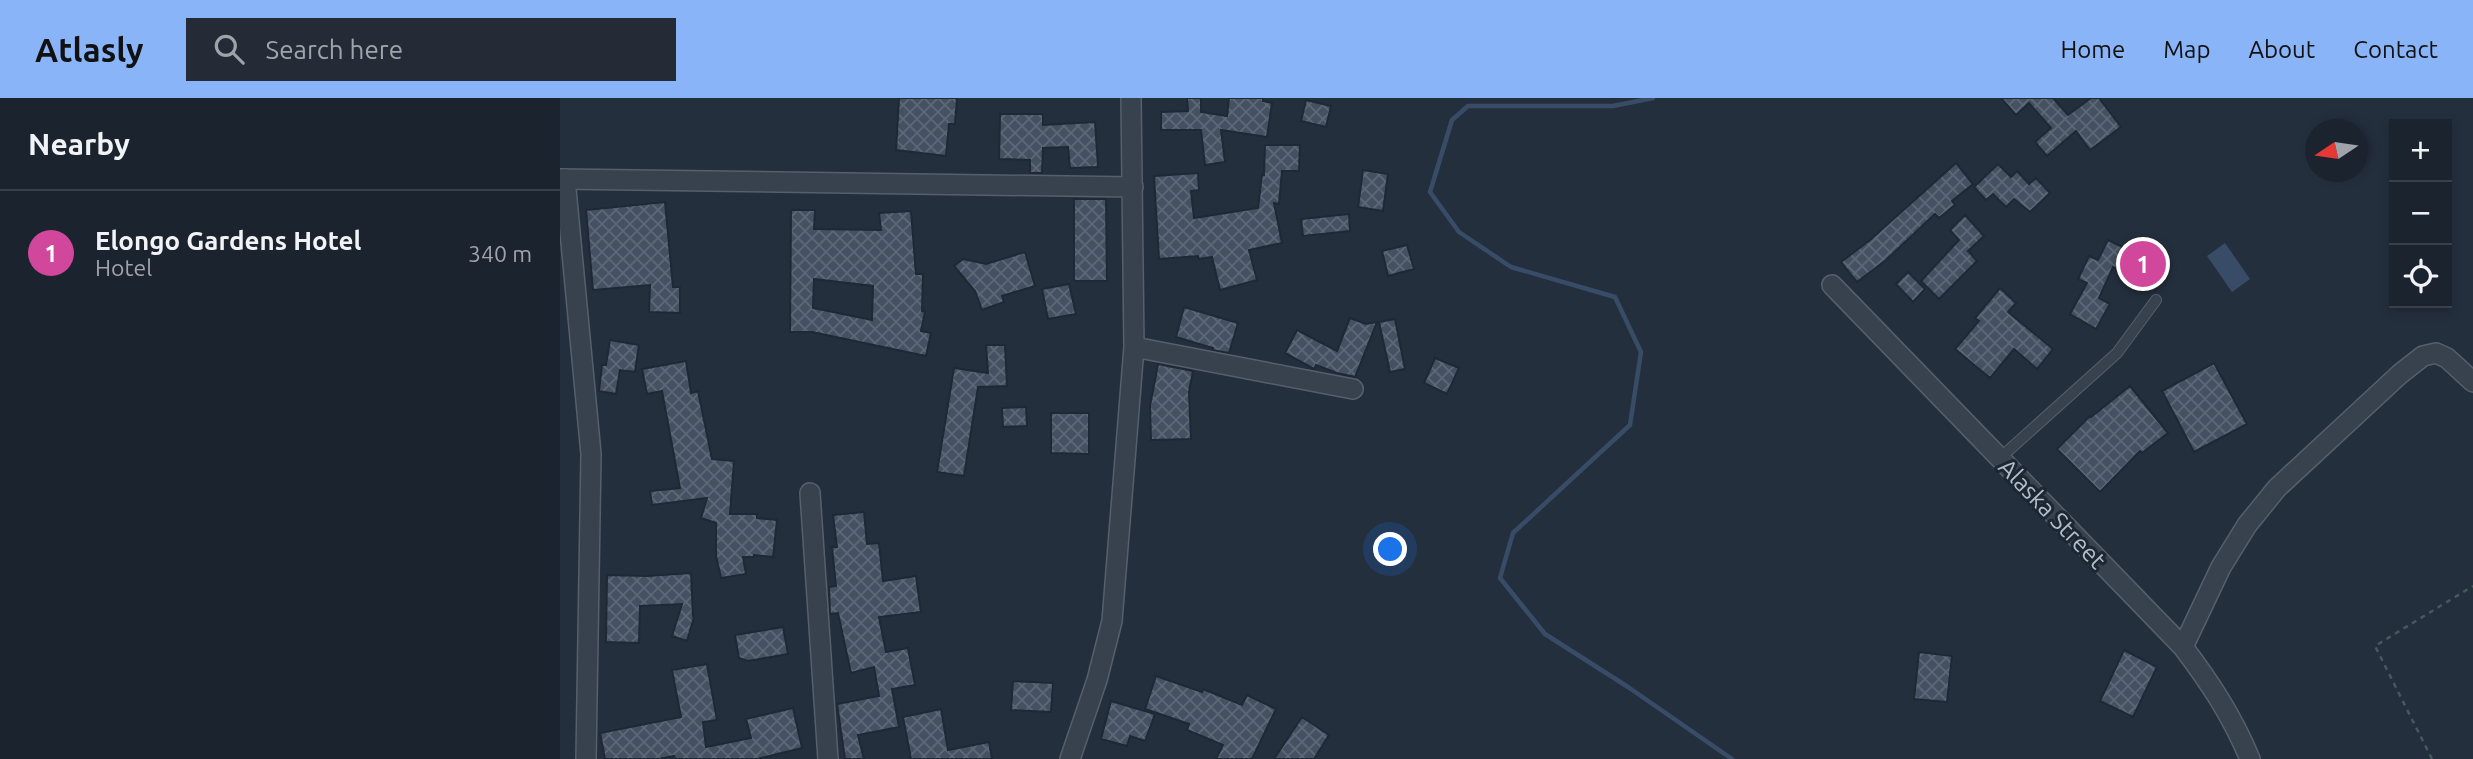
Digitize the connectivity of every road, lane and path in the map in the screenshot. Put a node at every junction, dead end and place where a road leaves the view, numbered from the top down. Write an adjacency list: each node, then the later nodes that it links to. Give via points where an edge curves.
1 (1131, 98): 3 (street)
2 (562, 179): 3 (street); 13 (street, via 591,454)
3 (1133, 187): 6 (street)
4 (1832, 285): 9 (street, Alaska Street)
5 (2157, 300): 9 (lane, via 2118,353)
6 (1134, 347): 8 (street); 15 (street, via 1112,621)
7 (2473, 382): 12 (street, via 2436,353 2423,356 2400,373 2277,488 2247,525 2221,567)
8 (1353, 389)
9 (1999, 459): 12 (street, Alaska Street)
10 (810, 493): 14 (street)
11 (2473, 586): 17 (path, via 2375,646)
12 (2183, 647): 16 (street, Alaska Street, via 2230,715)
13 (586, 759)
14 (828, 759)
15 (1070, 759)
16 (2250, 759)
17 (2432, 759)

